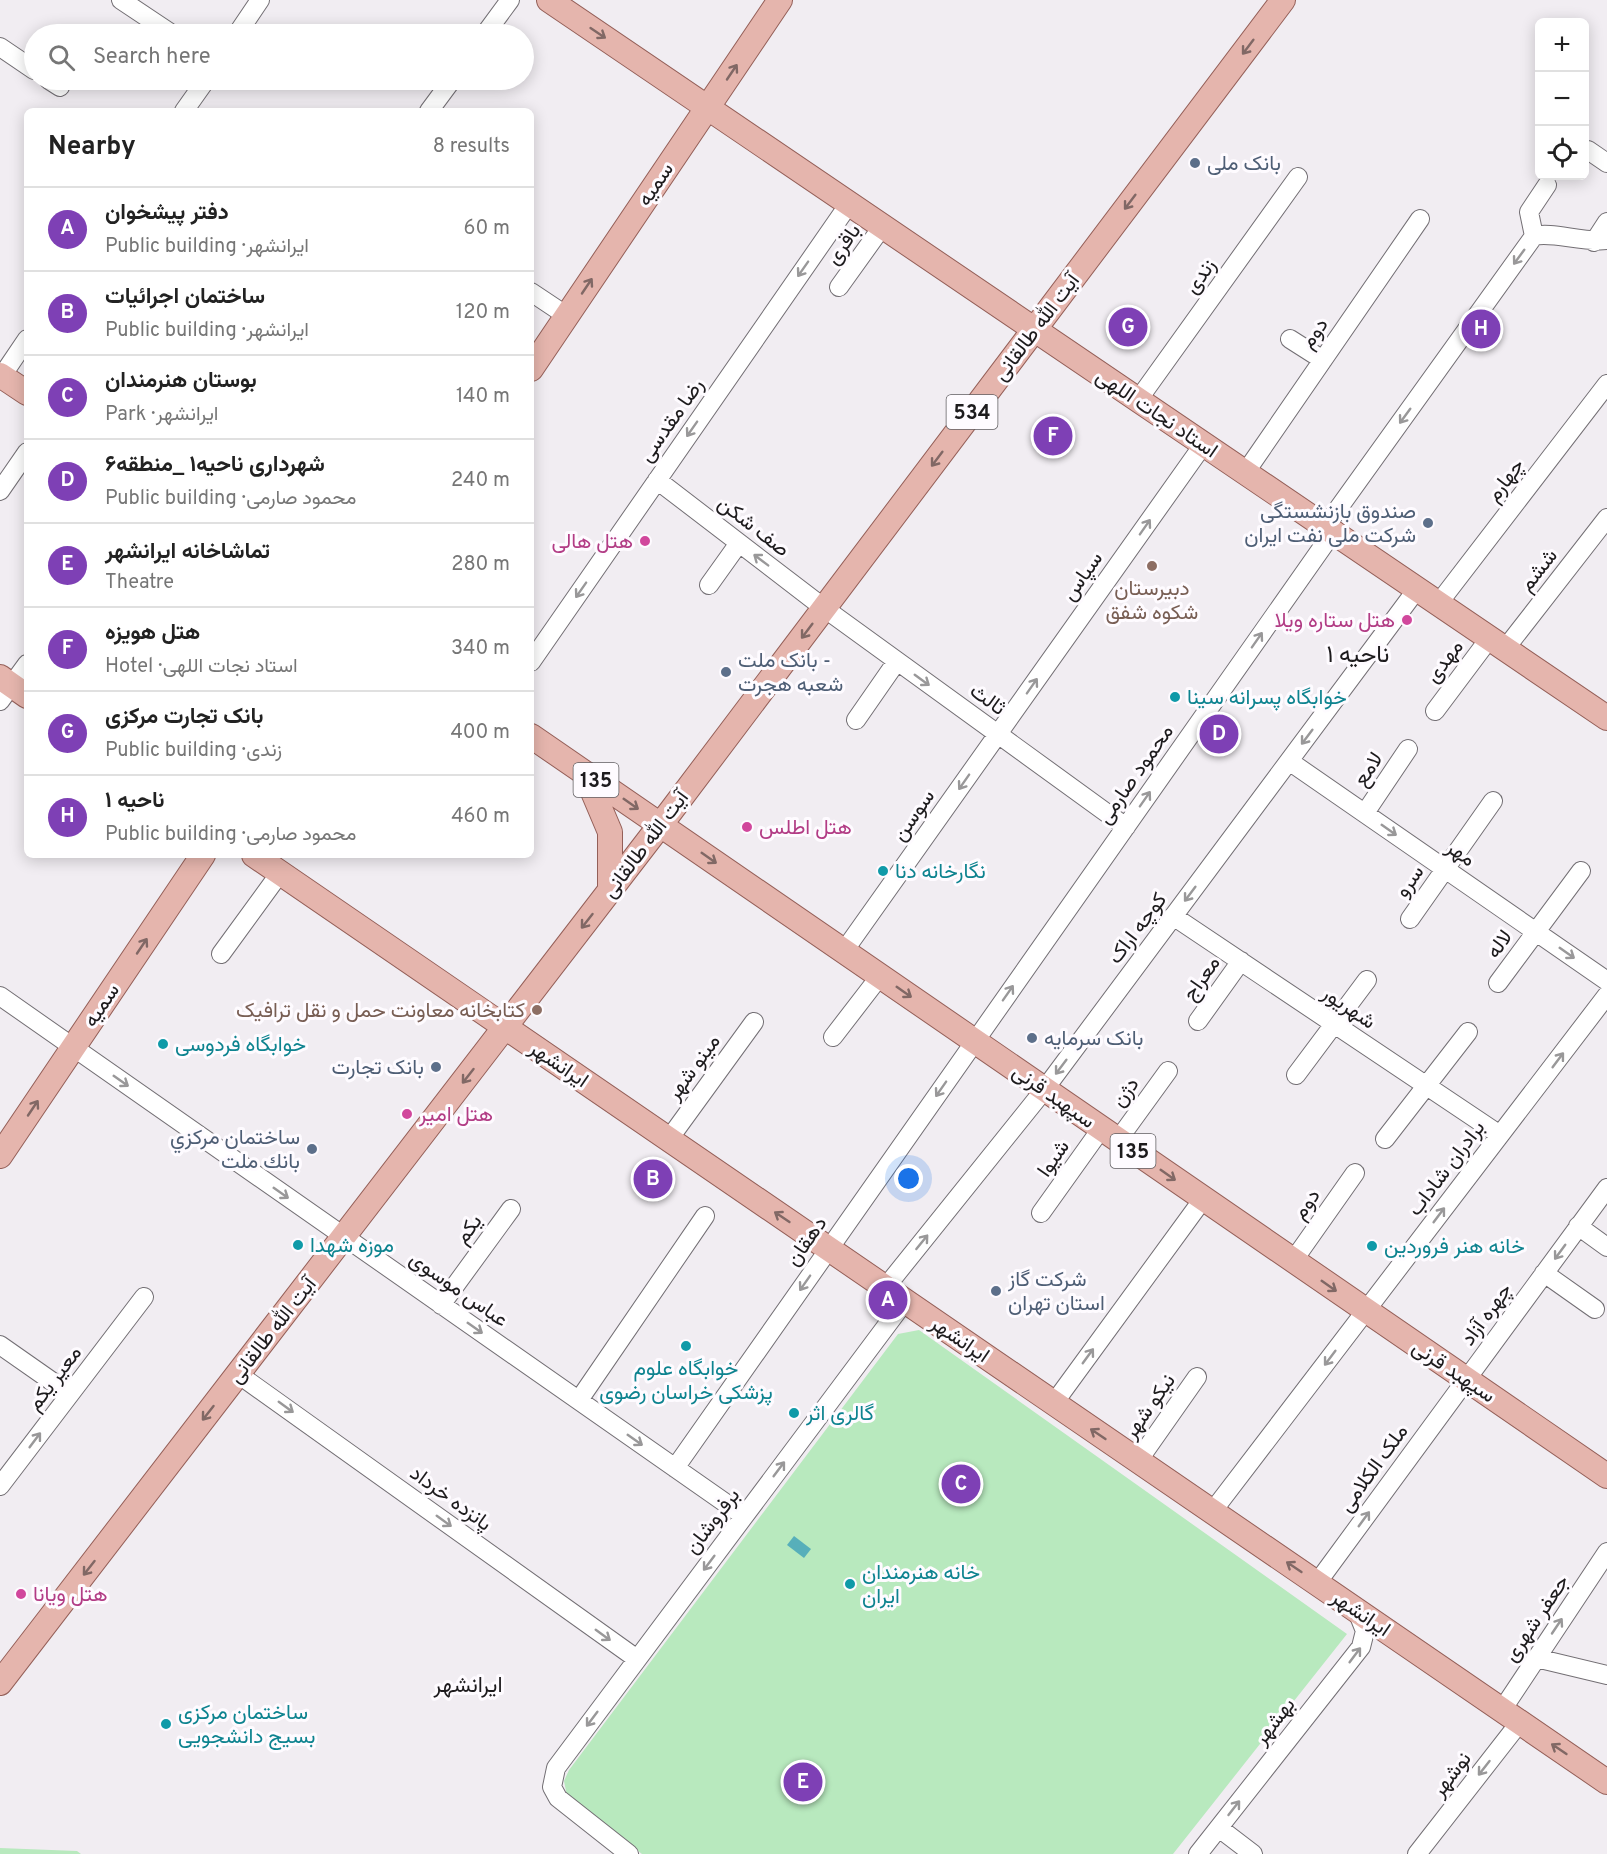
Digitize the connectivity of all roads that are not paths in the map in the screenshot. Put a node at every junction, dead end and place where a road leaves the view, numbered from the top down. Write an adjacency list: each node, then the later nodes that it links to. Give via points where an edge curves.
1 (121, 0): 7 (street)
2 (260, 0): 8 (street)
3 (510, 0): 9 (street)
4 (549, 0): 16 (main road, استاد نجات اللهی, one-way to 16)
5 (780, 0): 16 (main road, سمیه, one-way to 5)
6 (1283, 0): 30 (main road, آیت الله طالقانی / 534, one-way to 30)
7 (157, 24)
8 (244, 24)
9 (492, 24)
10 (0, 47): 11 (street)
11 (24, 63)
12 (199, 90): 14 (street)
13 (445, 90): 15 (street)
14 (186, 108)
15 (431, 108)
16 (707, 108): 21 (main road, استاد نجات اللهی); 29 (main road, سمیه, one-way to 16)
17 (1589, 151): 18 (street)
18 (1607, 163)
19 (1298, 177): 38 (street, زندی)
20 (1547, 185): 25 (street, via 1529,212)
21 (849, 204): 24 (main road, استاد نجات اللهی); 42 (street, رضا مقدسی, one-way to 42)
22 (1420, 219): 33 (street, دوم)
23 (1607, 222): 26 (street)
24 (882, 227): 27 (street, باقری); 30 (main road, استاد نجات اللهی)
25 (1534, 236): 26 (street); 45 (street, محمود صارمی, one-way to 45)
26 (1600, 241)
27 (839, 287)
28 (534, 294): 29 (street)
29 (567, 316): 34 (main road, سمیه)
30 (1034, 330): 38 (main road, استاد نجات اللهی); 50 (main road, آیت الله طالقانی / 534, one-way to 50)
31 (1290, 339): 33 (street)
32 (24, 343): 35 (street)
33 (1323, 360): 41 (street, دوم)
34 (534, 365)
35 (1, 376): 36 (main road)
36 (24, 391)
37 (1604, 393): 49 (street, چهارم)
38 (1138, 400): 39 (main road, استاد نجات اللهی)
39 (1203, 445): 41 (main road, استاد نجات اللهی); 59 (street, سپاس, one-way to 39)
40 (24, 456): 43 (street)
41 (1245, 473): 45 (main road, استاد نجات اللهی)
42 (657, 480): 46 (street, صف شکن); 52 (street, رضا مقدسی, one-way to 52)
43 (0, 491)
44 (1607, 518): 51 (street, ششم)
45 (1329, 530): 48 (main road, استاد نجات اللهی); 67 (street, محمود صارمی, one-way to 45)
46 (739, 543): 47 (street); 50 (street, صف شکن, one-way to 46)
47 (709, 585)
48 (1417, 589): 49 (main road, استاد نجات اللهی); 62 (street, کوچه اراک, one-way to 62)
49 (1438, 604): 51 (main road, استاد نجات اللهی)
50 (824, 608): 53 (street, ثالث); 66 (main road, آیت الله طالقانی / 534, one-way to 66)
51 (1497, 644): 56 (street, مهدی); 57 (main road, استاد نجات اللهی)
52 (534, 658)
53 (897, 662): 58 (street); 59 (street, ثالث, one-way to 59)
54 (24, 669): 55 (street)
55 (10, 690)
56 (1435, 711)
57 (1607, 718)
58 (856, 720)
59 (998, 734): 67 (street, ثالث); 77 (street, سوسن, one-way to 77)
60 (534, 738): 63 (main road, سپهبد قرنی / 135)
61 (1408, 749): 65 (street, لامع)
62 (1289, 761): 65 (street, مهر); 74 (street, کوچه اراک, one-way to 74)
63 (585, 773): 66 (main road, سپهبد قرنی / 135, one-way to 66); 73 (main road, via 610,832)
64 (1493, 801): 70 (street, سرو)
65 (1365, 813): 70 (street, مهر, one-way to 70)
66 (661, 825): 73 (main road, آیت الله طالقانی / 534); 77 (main road, سپهبد قرنی / 135, one-way to 77)
67 (1126, 826): 92 (street, محمود صارمی, one-way to 67)
68 (201, 858): 93 (main road, سمیه, one-way to 68)
69 (258, 858): 72 (main road, ایرانشهر)
70 (1445, 869): 75 (street, سرو); 76 (street, مهر)
71 (1581, 871): 76 (street, لاله)
72 (280, 873): 78 (street); 89 (main road, ایرانشهر)
73 (610, 891): 89 (main road, آیت الله طالقانی / 534, one-way to 89)
74 (1173, 916): 79 (street, شهریور); 97 (street, کوچه اراک, one-way to 97)
75 (1410, 918)
76 (1536, 932): 82 (street, مهر, one-way to 82); 83 (street, لاله)
77 (844, 951): 80 (main road, سپهبد قرنی / 135)
78 (221, 954)
79 (1240, 961): 86 (street, معراج); 88 (street, شهریور)
80 (880, 976): 91 (street); 92 (main road, سپهبد قرنی / 135, one-way to 92)
81 (1367, 980): 88 (street)
82 (1607, 981)
83 (1498, 983)
84 (1607, 995): 99 (street, برادران شاداب, one-way to 84)
85 (0, 996): 93 (street, عباس موسوی)
86 (1198, 1021)
87 (754, 1022): 100 (street, مینو شهر)
88 (1334, 1024): 95 (street); 96 (street, شهریور)
89 (505, 1027): 100 (main road, ایرانشهر); 110 (main road, آیت الله طالقانی / 534, one-way to 110)
90 (1468, 1032): 96 (street)
91 (833, 1037)
92 (975, 1041): 97 (main road, سپهبد قرنی / 135); 112 (street, دهقان, one-way to 112)
93 (73, 1047): 102 (main road, سمیه, one-way to 93); 110 (street, عباس موسوی, one-way to 110)
94 (1168, 1071): 98 (street, دژن)
95 (1296, 1075)
96 (1427, 1085): 99 (street, شهریور); 101 (street)
97 (1044, 1090): 98 (main road, سپهبد قرنی / 135); 115 (street, کوچه اراک, one-way to 97)
98 (1110, 1135): 105 (main road, سپهبد قرنی / 135, one-way to 105); 107 (street, شیوا)
99 (1500, 1135): 119 (street, برادران شاداب, one-way to 99)
100 (669, 1139): 112 (main road, ایرانشهر, one-way to 100)
101 (1384, 1139)
102 (0, 1156)
103 (1355, 1173): 113 (street, دوم)
104 (1607, 1188): 109 (street, چهره آزاد)
105 (1203, 1199): 113 (main road, سپهبد قرنی / 135); 126 (street, one-way to 105)
106 (511, 1209): 117 (street, یکم)
107 (1041, 1213)
108 (705, 1216): 125 (street)
109 (1578, 1226): 111 (street); 114 (street, چهره آزاد, one-way to 114)
110 (344, 1237): 117 (street, عباس موسوی); 121 (main road, آیت الله طالقانی / 534)
111 (1607, 1247)
112 (829, 1249): 115 (main road, ایرانشهر); 128 (street, دهقان, one-way to 128)
113 (1293, 1261): 119 (main road, سپهبد قرنی / 135, one-way to 119)
114 (1544, 1273): 118 (street); 123 (street, چهره آزاد)
115 (895, 1294): 126 (main road, ایرانشهر); 132 (street, برفروشان, one-way to 115)
116 (144, 1297): 124 (street, معیر یکم)
117 (441, 1305): 125 (street, عباس موسوی, one-way to 125)
118 (1595, 1309)
119 (1366, 1311): 123 (main road, سپهبد قرنی / 135); 131 (street, برادران شاداب, one-way to 131)
120 (0, 1345): 124 (street)
121 (238, 1374): 137 (street, پانزده خرداد, one-way to 137); 139 (main road, آیت الله طالقانی / 534, one-way to 139)
122 (1197, 1377): 127 (street, نیکو شهر)
123 (1466, 1379): 129 (main road, سپهبد قرنی / 135); 134 (street, ملک الکلامی, one-way to 123)
124 (70, 1394): 130 (street, معیر یکم, one-way to 124)
125 (579, 1400): 128 (street, عباس موسوی, one-way to 128)
126 (1054, 1403): 127 (main road, ایرانشهر, one-way to 126)
127 (1138, 1461): 131 (main road, ایرانشهر)
128 (675, 1468): 132 (street, عباس موسوی)
129 (1607, 1476)
130 (0, 1486)
131 (1212, 1512): 134 (main road, ایرانشهر, one-way to 131)
132 (744, 1516): 137 (street, برفروشان, one-way to 137)
133 (1607, 1552): 136 (street, جعفر شهری, one-way to 133)
134 (1317, 1583): 135 (main road, ایرانشهر)
135 (1357, 1611): 140 (main road, ایرانشهر); 142 (street, بهشهر, one-way to 135, via 1361,1647 1365,1631)
136 (1536, 1658): 138 (street); 140 (street, جعفر شهری)
137 (637, 1659): 143 (street, برفروشان, one-way to 143, via 556,1768 552,1780 558,1798)
138 (1607, 1675)
139 (0, 1683)
140 (1511, 1716): 141 (main road, ایرانشهر, one-way to 140); 146 (street, نوشهر, one-way to 146)
141 (1607, 1782)
142 (1219, 1828): 144 (street, بهشهر); 145 (street)
143 (629, 1854)
144 (1198, 1854)
145 (1253, 1854)
146 (1417, 1854)

